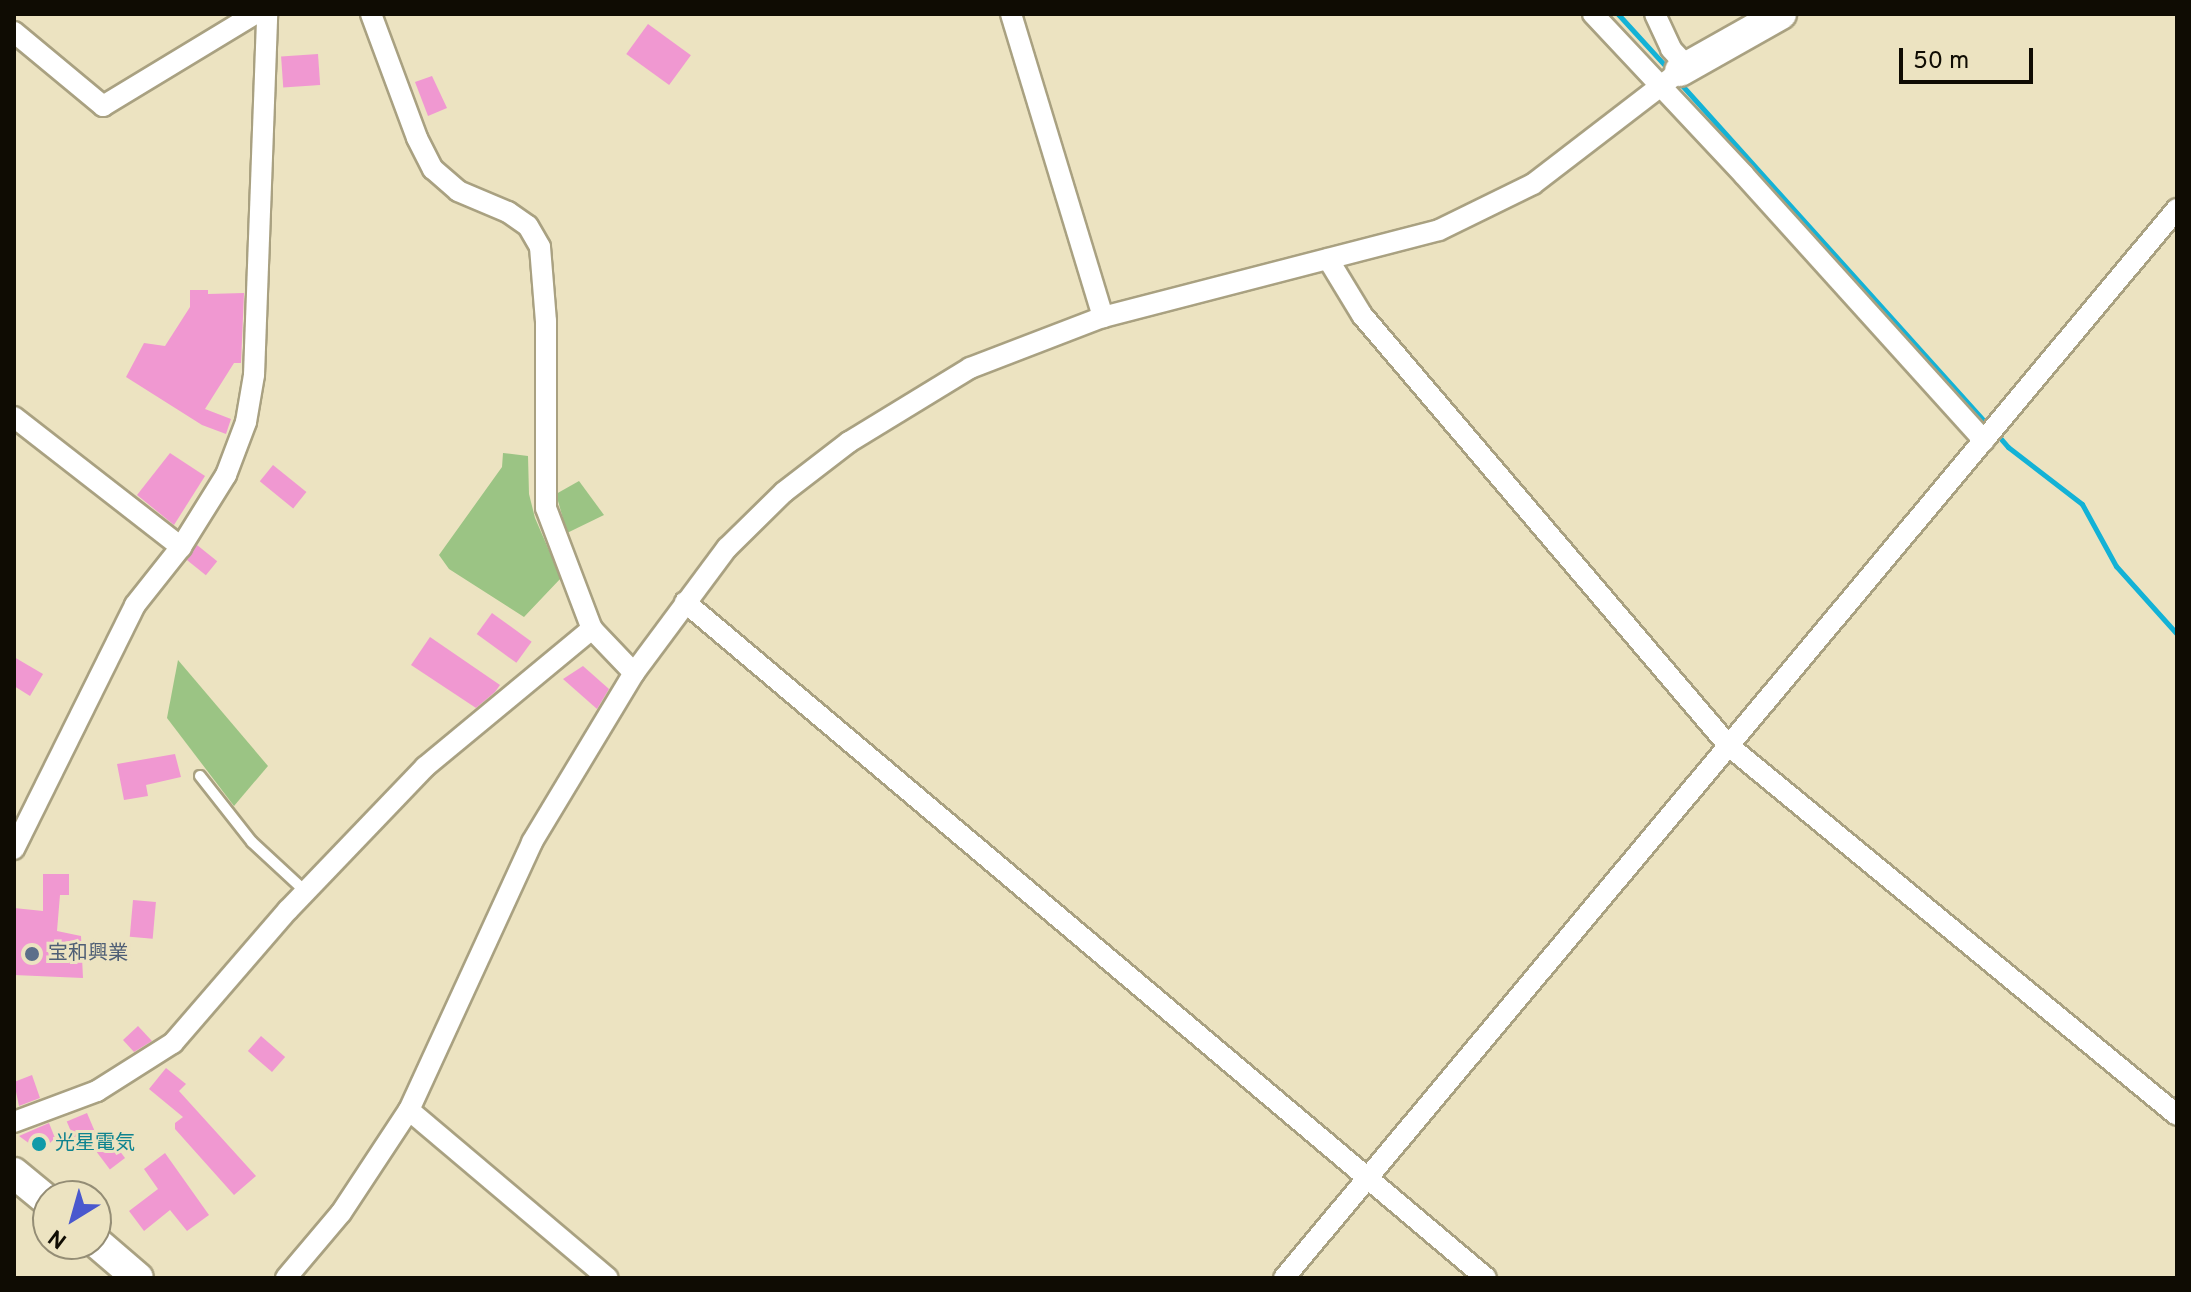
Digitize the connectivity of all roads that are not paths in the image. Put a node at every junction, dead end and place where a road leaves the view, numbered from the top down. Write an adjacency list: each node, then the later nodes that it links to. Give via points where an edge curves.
1 (255, 14): 8 (street, via 103,106)
2 (267, 14): 15 (street, via 249,406 226,475)
3 (371, 14): 17 (street, via 433,169 458,191 528,226 540,247 546,321 546,508)
4 (1011, 14): 12 (street)
5 (1593, 14): 9 (street)
6 (1655, 14): 9 (street, via 1671,49)
7 (1781, 14): 9 (street)
8 (14, 32)
9 (1673, 77): 11 (street, via 1533,184 1439,230); 14 (street, via 1744,175)
10 (2177, 209): 14 (street)
11 (1328, 259): 12 (street); 19 (street, via 1362,315)
12 (1103, 317): 16 (street, via 970,368 849,442 784,492 727,548)
13 (14, 417): 15 (street)
14 (1990, 433): 19 (street)
15 (181, 547): 21 (street, via 135,605)
16 (685, 602): 18 (street); 27 (street)
17 (592, 629): 18 (street); 22 (street, via 425,767)
18 (634, 673): 23 (street, via 532,842)
19 (1729, 746): 24 (street); 27 (street)
20 (200, 776): 22 (lane, via 252,842)
21 (14, 849)
22 (306, 892): 25 (street, via 173,1043 97,1091)
23 (409, 1110): 31 (street, via 341,1213); 32 (street)
24 (2177, 1115)
25 (14, 1122)
26 (14, 1173): 28 (street)
27 (1368, 1180): 33 (street); 34 (street)
28 (32, 1188)
29 (112, 1256): 30 (street)
30 (138, 1278)
31 (286, 1278)
32 (608, 1278)
33 (1284, 1278)
34 (1486, 1278)

